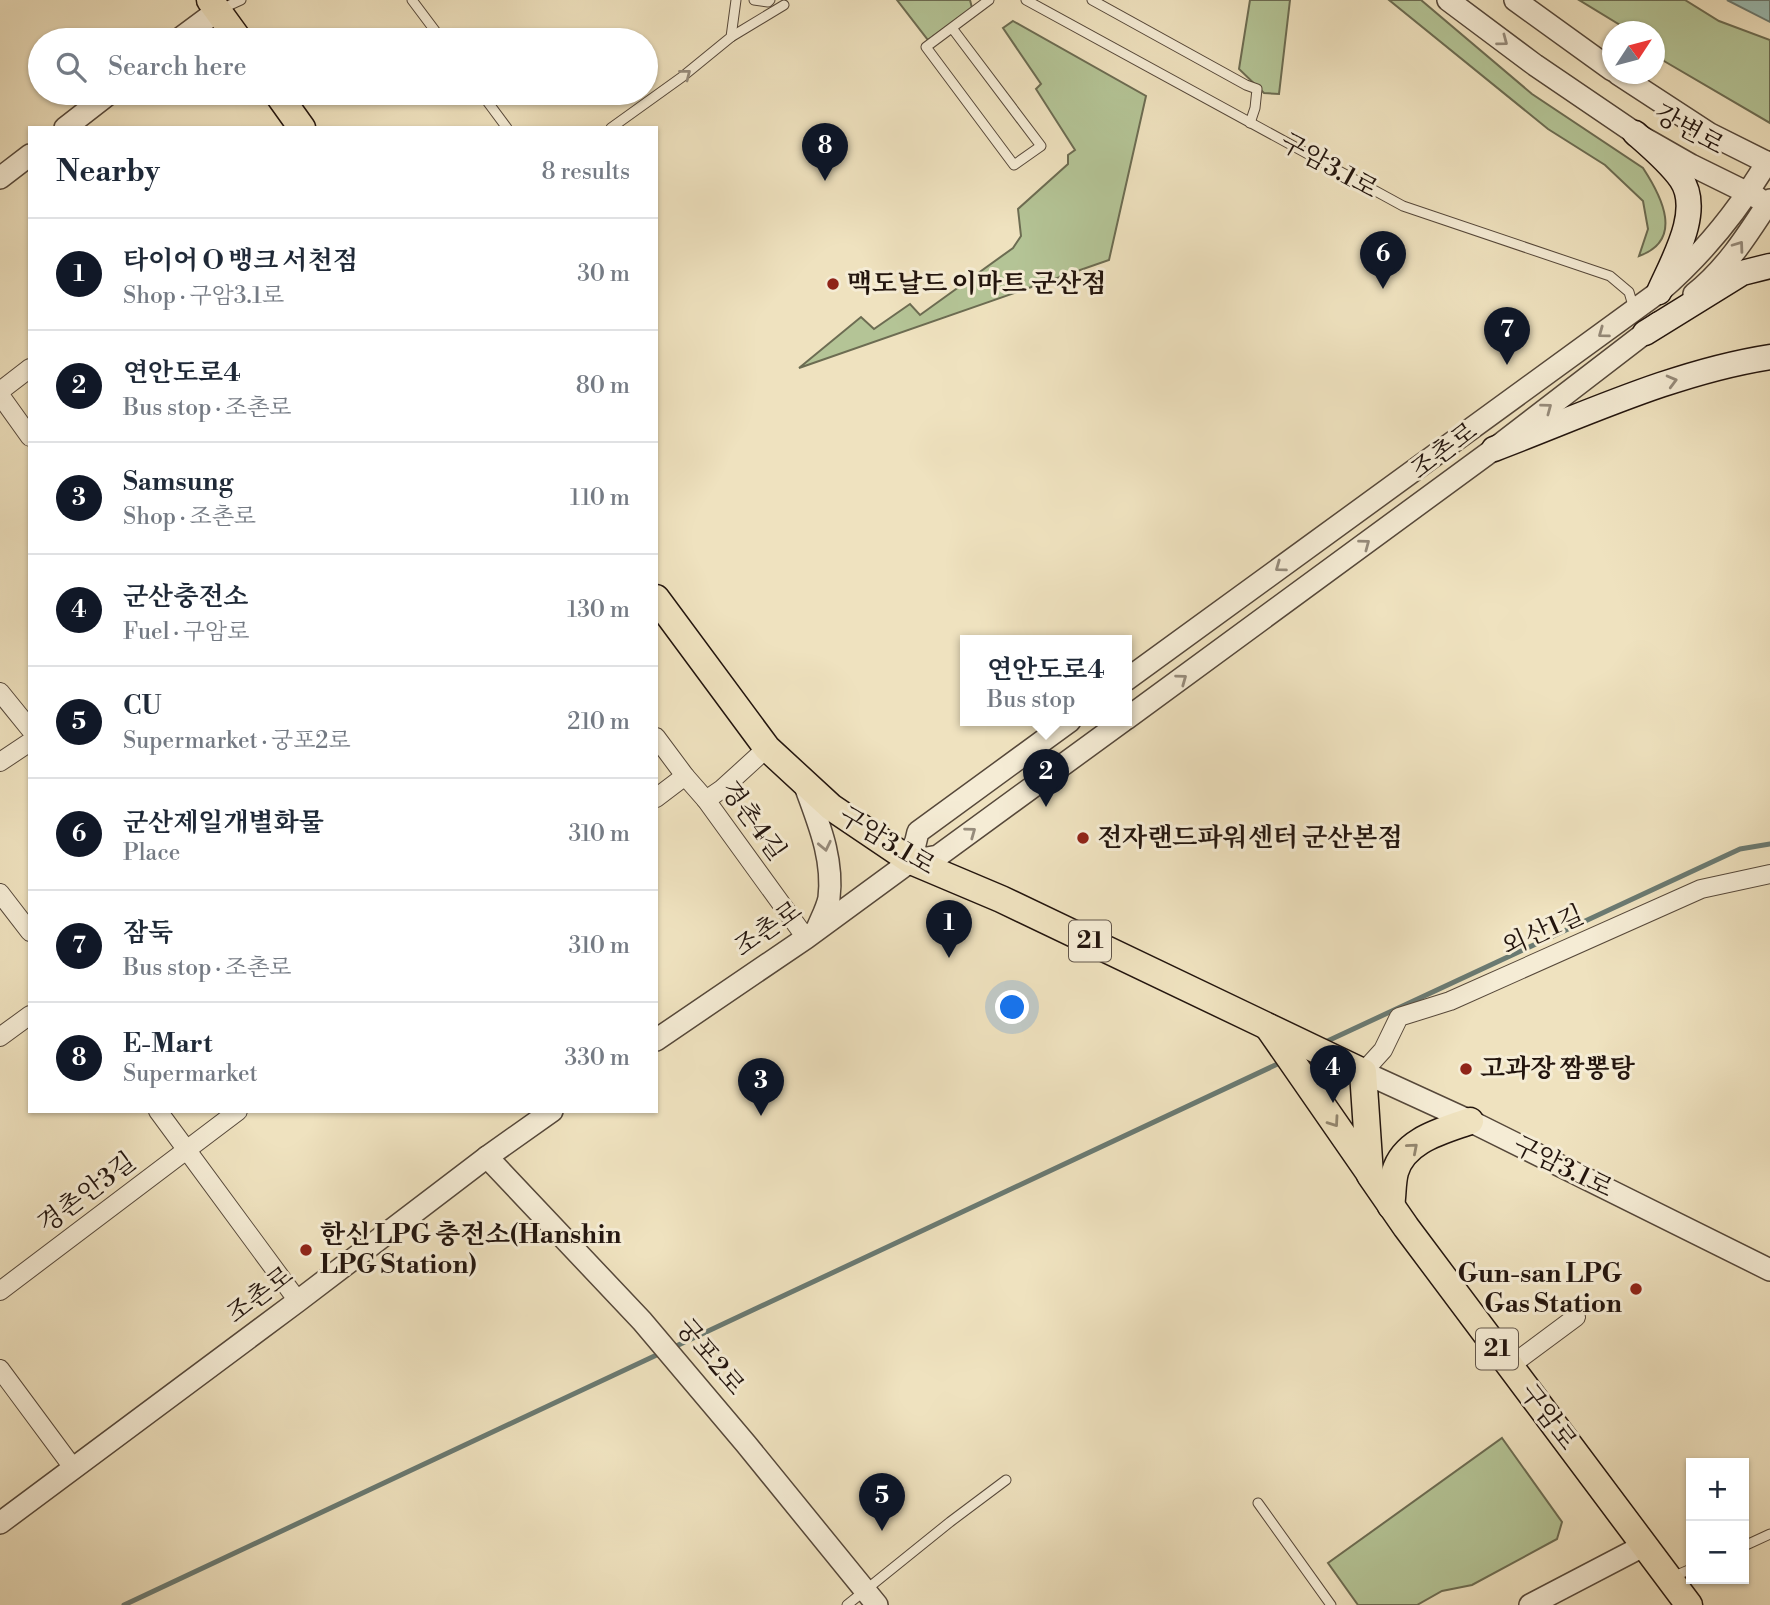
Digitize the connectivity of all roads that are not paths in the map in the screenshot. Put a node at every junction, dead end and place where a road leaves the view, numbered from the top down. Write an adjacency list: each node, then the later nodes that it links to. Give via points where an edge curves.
1 (412, 0): 14 (lane)
2 (736, 0): 16 (lane)
3 (754, 0): 4 (lane)
4 (770, 0)
5 (989, 0): 15 (lane)
6 (1026, 0): 24 (lane, 구암3.1로)
7 (1092, 0): 24 (lane, via 1257,89)
8 (1448, 0): 29 (street, 강변로, one-way to 29)
9 (1515, 0): 17 (street)
10 (225, 3): 12 (street); 13 (main road)
11 (784, 5): 16 (lane)
12 (193, 28)
13 (234, 28)
14 (433, 28)
15 (952, 28): 15 (lane, via 926,47 1014,164 1041,146)
16 (731, 37): 19 (lane, one-way to 16)
17 (1602, 63)
18 (1633, 84): 31 (street, 강변로, via 1710,134)
19 (658, 94)
20 (95, 105): 25 (street)
21 (286, 105): 26 (main road)
22 (490, 105): 27 (lane)
23 (643, 105): 28 (lane, one-way to 23)
24 (1250, 123): 37 (lane, 구암3.1로, via 1402,206 1610,276 1629,292)
25 (68, 126)
26 (301, 126)
27 (506, 126)
28 (614, 126)
29 (1635, 133): 33 (street, 강변로); 36 (main road, via 1681,180 1689,195 1684,238)
30 (28, 157): 32 (street)
31 (1769, 163): 33 (street, 조촌로)
32 (0, 178)
33 (1749, 192): 34 (street, 강변로); 36 (street, 조촌로, via 1694,261)
34 (1769, 203): 38 (street, 조촌로, one-way to 34, via 1706,285)
35 (1770, 266): 38 (main road, via 1742,273)
36 (1658, 292): 37 (street, 조촌로)
37 (1635, 310): 45 (street, 조촌로, one-way to 45)
38 (1646, 333): 43 (street, 조촌로, one-way to 38)
39 (1770, 357): 43 (main road, one-way to 39, via 1656,385)
40 (28, 370): 41 (street)
41 (0, 393): 42 (street)
42 (28, 434)
43 (1494, 449): 47 (street, 조촌로, one-way to 43)
44 (658, 601): 53 (main road, 구암3.1로 / 21)
45 (1132, 676)
46 (0, 692): 50 (street)
47 (1132, 715)
48 (1063, 726): 59 (street, via 918,832)
49 (1117, 726): 59 (street, 조촌로, one-way to 49, via 938,856)
50 (28, 727)
51 (658, 740): 55 (street, 경촌4길)
52 (28, 743): 54 (street)
53 (767, 748): 56 (main road, 구암3.1로 / 21); 58 (street)
54 (0, 762)
55 (685, 776): 57 (street); 58 (street, 경촌4길)
56 (803, 781): 59 (main road, 구암3.1로 / 21, via 831,807); 63 (street, one-way to 63, via 825,843 829,872 829,900)
57 (658, 796)
58 (706, 800): 63 (street, 경촌4길)
59 (911, 861): 63 (street, 조촌로); 65 (main road, 구암3.1로 / 21)
60 (1770, 874): 68 (street, 외산1길, via 1701,889 1450,1001 1399,1017 1382,1050)
61 (0, 893): 62 (street)
62 (28, 929)
63 (812, 934): 67 (street, 조촌로)
64 (28, 1016): 66 (street)
65 (1268, 1026): 68 (main road, 21); 75 (main road, 구암로, one-way to 75)
66 (0, 1037)
67 (658, 1039)
68 (1359, 1070): 72 (street, 구암3.1로); 75 (main road)
69 (160, 1113): 73 (street)
70 (235, 1113): 73 (street, 경촌안3길)
71 (539, 1115): 74 (street, 조촌로)
72 (1470, 1121): 76 (main road, one-way to 72, via 1395,1171 1415,1144); 77 (street, 구암3.1로)
73 (186, 1151): 78 (street, 경촌안3길); 79 (street)
74 (487, 1157): 79 (street, 조촌로); 91 (street, 궁포2로, via 642,1321)
75 (1370, 1175): 76 (main road, 구암로 / 21)
76 (1391, 1206): 81 (main road, 구암로 / 21)
77 (1770, 1270)
78 (0, 1291)
79 (298, 1301): 83 (street, 조촌로)
80 (1576, 1317): 81 (street)
81 (1510, 1366): 89 (main road, 구암로 / 21)
82 (0, 1369): 83 (street)
83 (74, 1469): 86 (street, 조촌로)
84 (1006, 1480): 91 (lane)
85 (1258, 1503): 93 (lane)
86 (0, 1523)
87 (1770, 1534): 88 (lane)
88 (1749, 1544)
89 (1643, 1545): 90 (main road, 구암로 / 21); 94 (street)
90 (1680, 1574): 95 (main road, 구암로 / 21)
91 (871, 1597): 92 (lane)
92 (847, 1605)
93 (1331, 1605)
94 (1530, 1605)
95 (1689, 1605)

